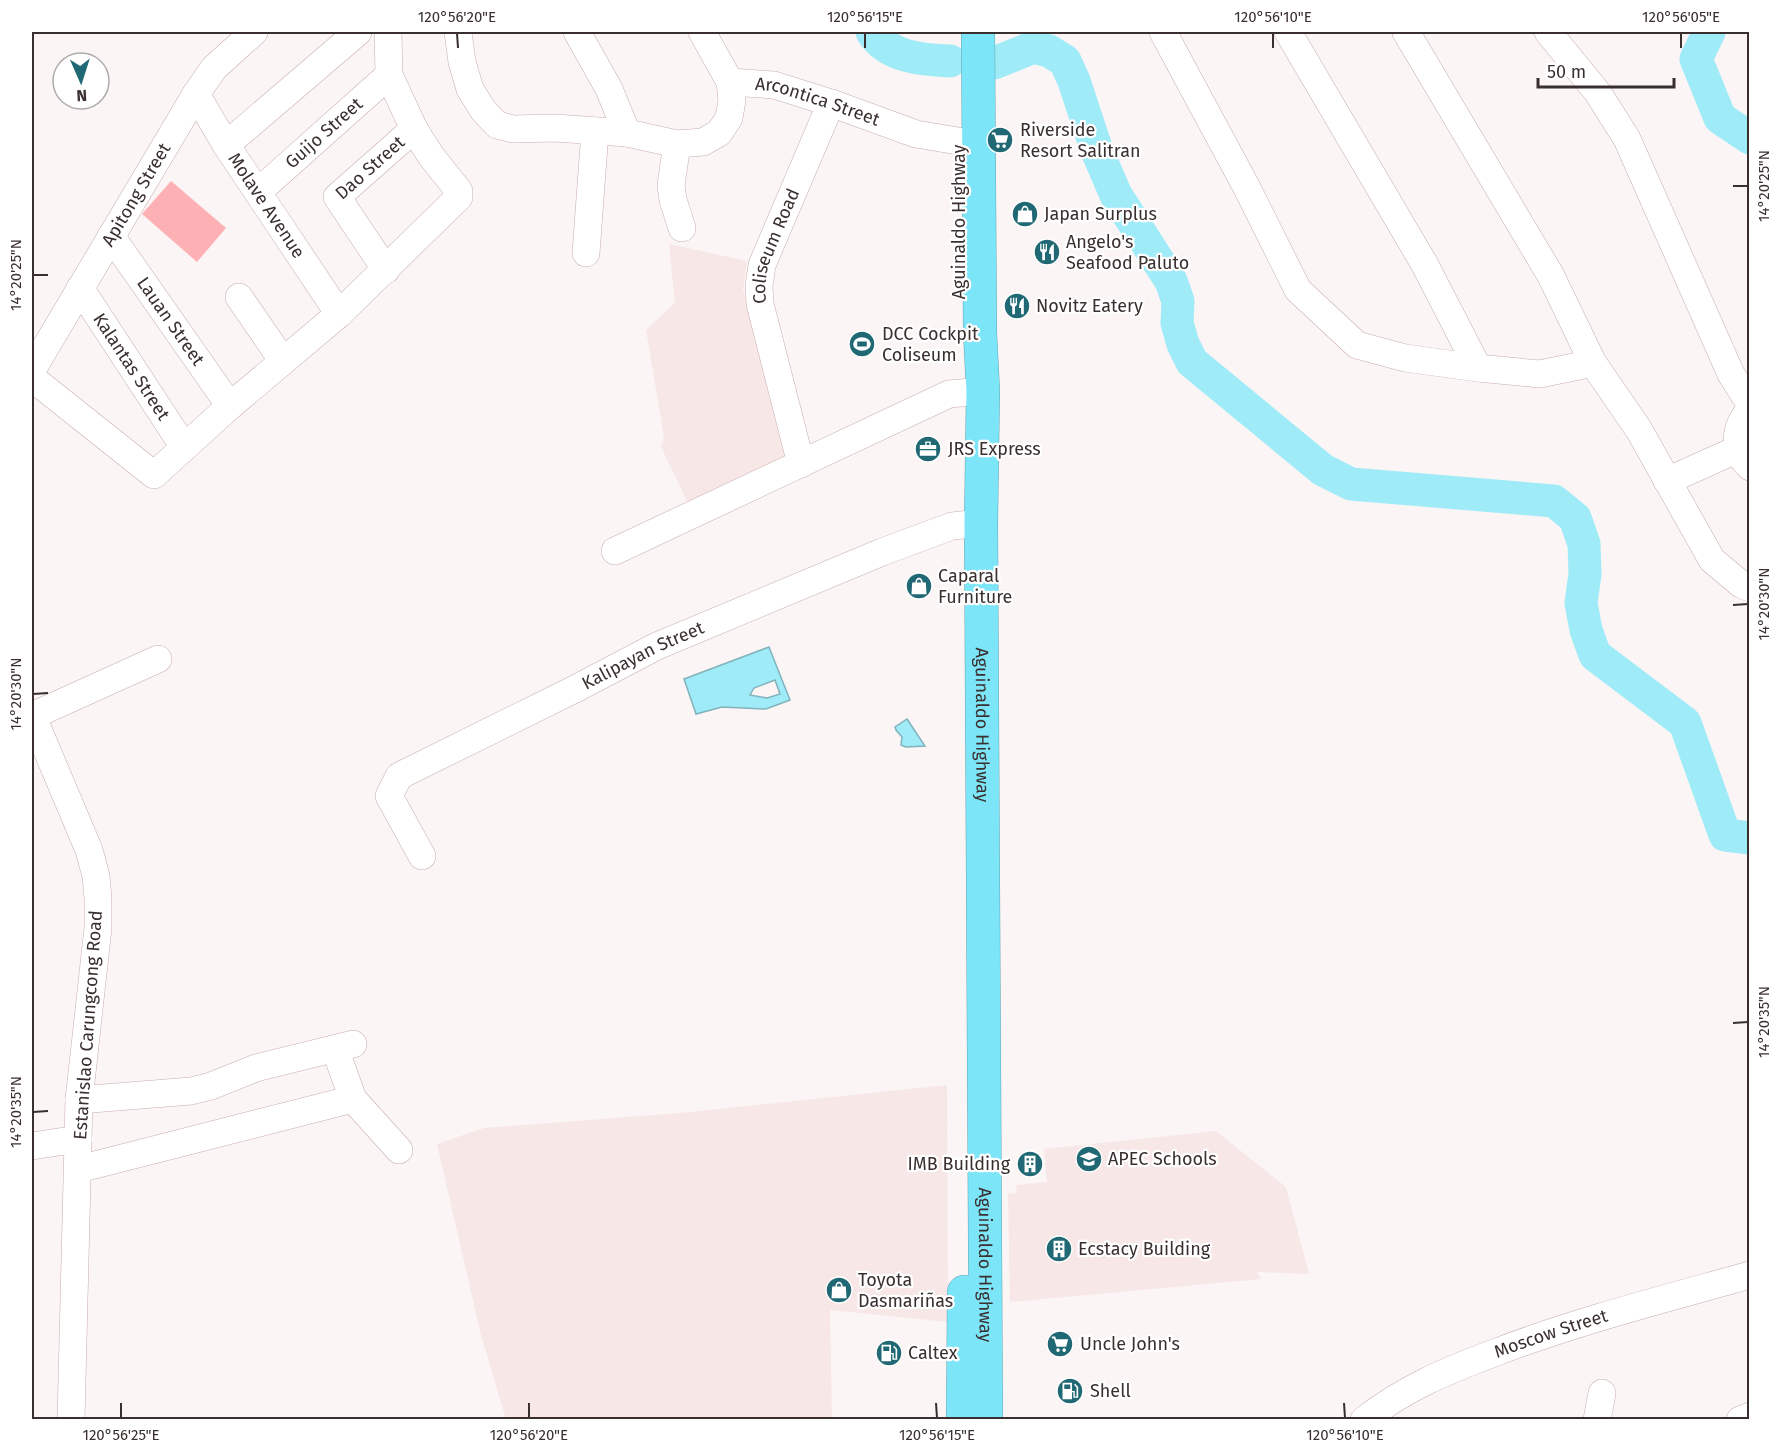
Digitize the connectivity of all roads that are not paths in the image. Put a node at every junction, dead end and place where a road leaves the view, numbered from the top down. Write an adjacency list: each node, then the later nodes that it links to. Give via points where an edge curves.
1 (254, 32): 15 (street, Apitong Street, via 214,68)
2 (358, 32): 22 (street)
3 (388, 32): 12 (street)
4 (458, 32): 18 (street, via 471,89 497,125 513,129)
5 (577, 32): 19 (street, via 609,89)
6 (702, 32): 13 (street, Arcontica Street)
7 (1162, 32): 33 (street, via 1298,290 1357,345 1404,358)
8 (1288, 32): 33 (street, via 1425,265)
9 (1406, 32): 32 (street, via 1551,276)
10 (1548, 32): 37 (street, via 1598,93 1627,139 1731,374)
11 (967, 33): 14 (highway, Aguinaldo Highway)
12 (389, 75): 17 (street); 23 (street, Guijo Street)
13 (730, 82): 16 (street, Arcontica Street, via 774,85); 21 (street, via 729,118 719,133 703,142)
14 (969, 92): 20 (highway, Aguinaldo Highway); 36 (highway, Aguinaldo Highway, via 980,332)
15 (196, 94): 22 (street, Molave Avenue); 25 (street, Apitong Street)
16 (831, 103): 20 (street, Arcontica Street, via 916,134); 42 (street, Coliseum Road, via 762,265 759,286 760,304)
17 (414, 129): 27 (street, via 456,184 459,197); 27 (street, Dao Street, via 337,197)
18 (595, 131): 19 (street); 26 (street)
19 (627, 133): 21 (street)
20 (958, 141): 36 (highway, Aguinaldo Highway)
21 (677, 144): 24 (street, via 671,185)
22 (226, 145): 23 (street, Molave Avenue)
23 (258, 191): 30 (street, Molave Avenue)
24 (682, 228)
25 (111, 236): 28 (street, Apitong Street); 38 (street, Lauan Street)
26 (586, 253)
27 (386, 270): 30 (street)
28 (80, 288): 34 (street, Apitong Street); 40 (street, Kalantas Street)
29 (239, 297): 31 (street)
30 (339, 314): 31 (street)
31 (283, 361): 38 (street)
32 (1593, 363): 33 (street, via 1540,374); 43 (street, via 1639,430)
33 (1478, 368)
34 (32, 370)
35 (32, 378): 40 (street, via 154,475)
36 (971, 392): 42 (street, via 949,394); 44 (highway, Aguinaldo Highway)
37 (1749, 404)
38 (230, 406): 40 (street)
39 (1749, 410): 41 (street, via 1737,432)
40 (184, 447)
41 (1744, 458): 43 (street)
42 (801, 464): 45 (street)
43 (1667, 481): 46 (street, via 1712,560)
44 (970, 524): 49 (street, Kalipayan Street, via 952,526 882,552 657,646 399,776 389,796); 60 (highway, Aguinaldo Highway, via 961,897); 61 (highway, Aguinaldo Highway)
45 (615, 551)
46 (1749, 588)
47 (158, 659): 48 (street)
48 (32, 716): 51 (street, Estanislao Carungcong Road, via 89,850 96,876 98,928)
49 (422, 856)
50 (353, 1099): 51 (street, via 344,1047 256,1068 191,1091); 54 (street); 55 (street)
51 (79, 1100): 52 (street, Estanislao Carungcong Road)
52 (78, 1139): 53 (street); 55 (street, Estanislao Carungcong Road)
53 (32, 1146)
54 (399, 1150)
55 (79, 1169): 59 (street, Estanislao Carungcong Road)
56 (1749, 1275): 62 (street, Moscow Street, via 1520,1343 1444,1372 1389,1400)
57 (1602, 1393): 63 (street)
58 (1749, 1416): 64 (street)
59 (71, 1419)
60 (963, 1419)
61 (986, 1419)
62 (1364, 1419)
63 (1597, 1419)
64 (1740, 1419)

